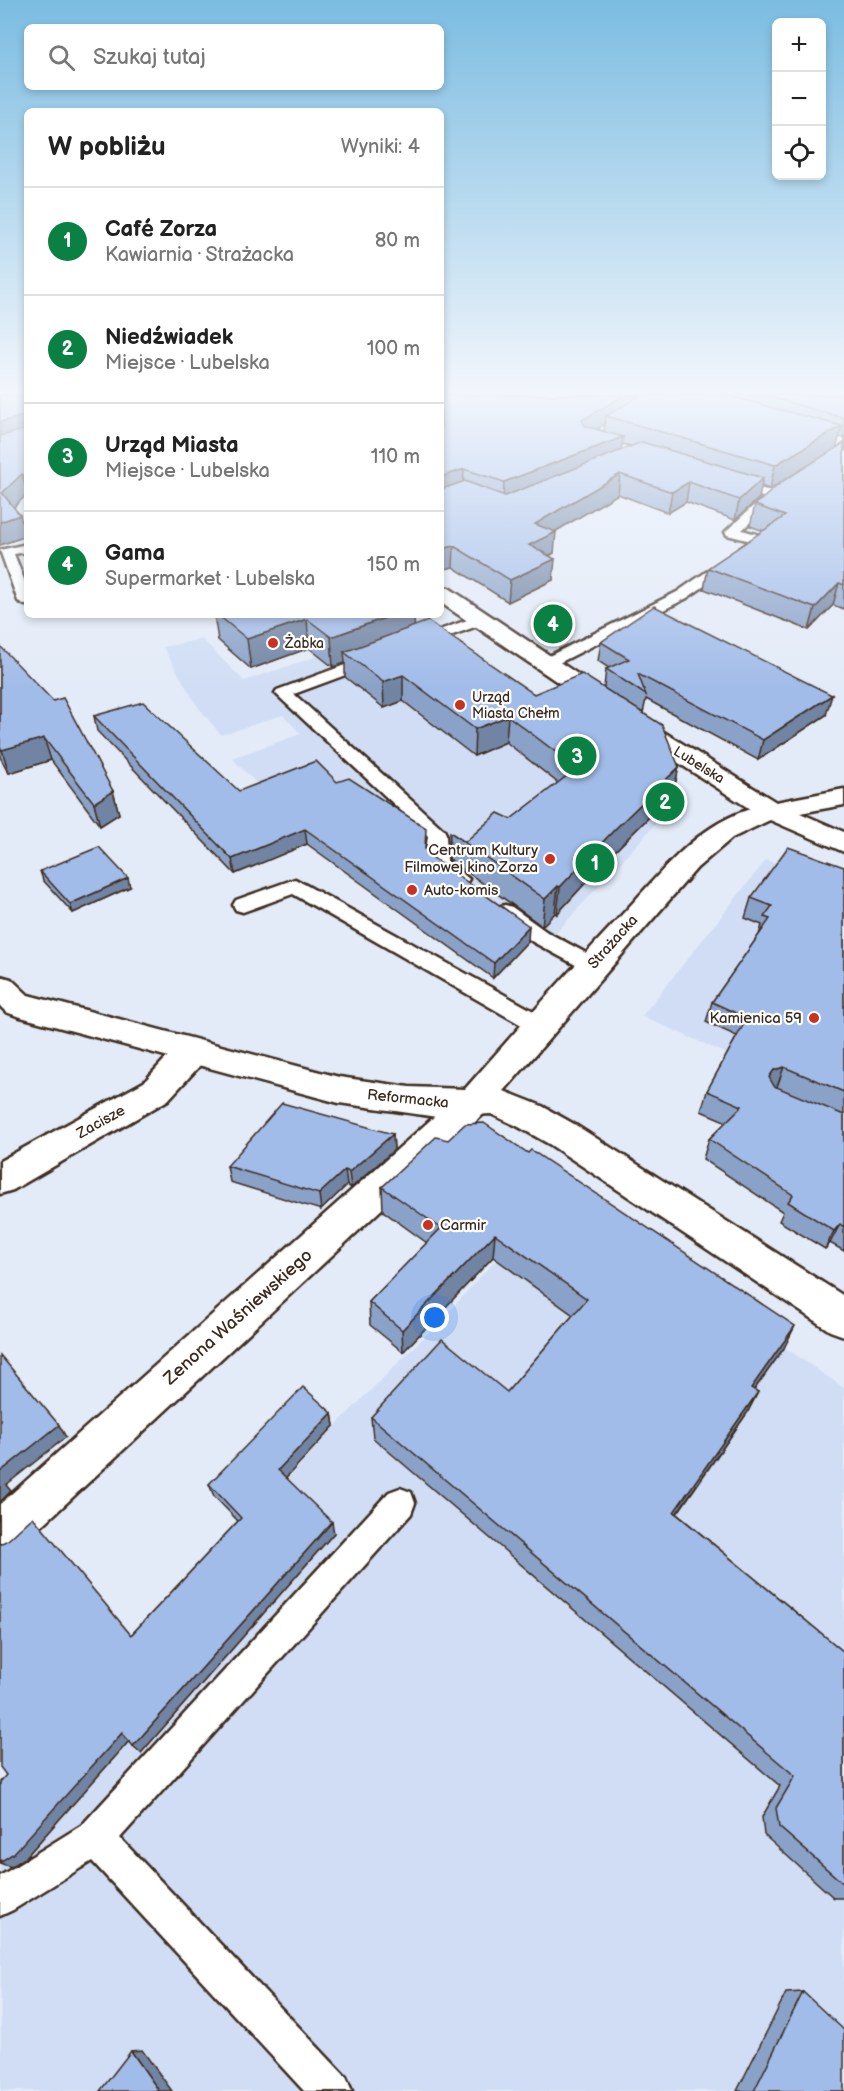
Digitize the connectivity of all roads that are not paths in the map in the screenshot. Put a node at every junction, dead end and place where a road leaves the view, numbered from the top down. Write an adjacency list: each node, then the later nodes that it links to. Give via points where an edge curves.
1 (770, 493): 6 (lane, via 776,494 732,532 762,540 682,595)
2 (24, 548): 4 (lane, via 6,551)
3 (444, 595): 5 (street, Lubelska)
4 (24, 599)
5 (481, 620): 6 (street, Lubelska); 10 (lane, via 283,693 437,834 437,864)
6 (547, 663): 8 (street, Lubelska)
7 (844, 797): 8 (street, Strażacka)
8 (772, 811): 9 (street, Lubelska); 13 (street, Strażacka, via 722,833 674,876)
9 (844, 843)
10 (475, 891)
11 (494, 904): 13 (lane, via 540,937)
12 (243, 905): 15 (lane, via 295,886)
13 (592, 965): 15 (street, Strażacka)
14 (0, 987): 16 (street, Reformacka, via 17,1004)
15 (540, 1025): 17 (street, Strażacka)
16 (192, 1052): 17 (street, Reformacka, via 376,1097 453,1104); 18 (street, Zacisze, via 156,1091)
17 (476, 1101): 19 (street, Reformacka, via 494,1101 527,1115); 21 (street, Zenona Waśniewskiego)
18 (0, 1179)
19 (844, 1318)
20 (400, 1503): 22 (lane)
21 (0, 1534)
22 (95, 1838): 23 (lane); 24 (lane)
23 (0, 1897)
24 (332, 2091)

